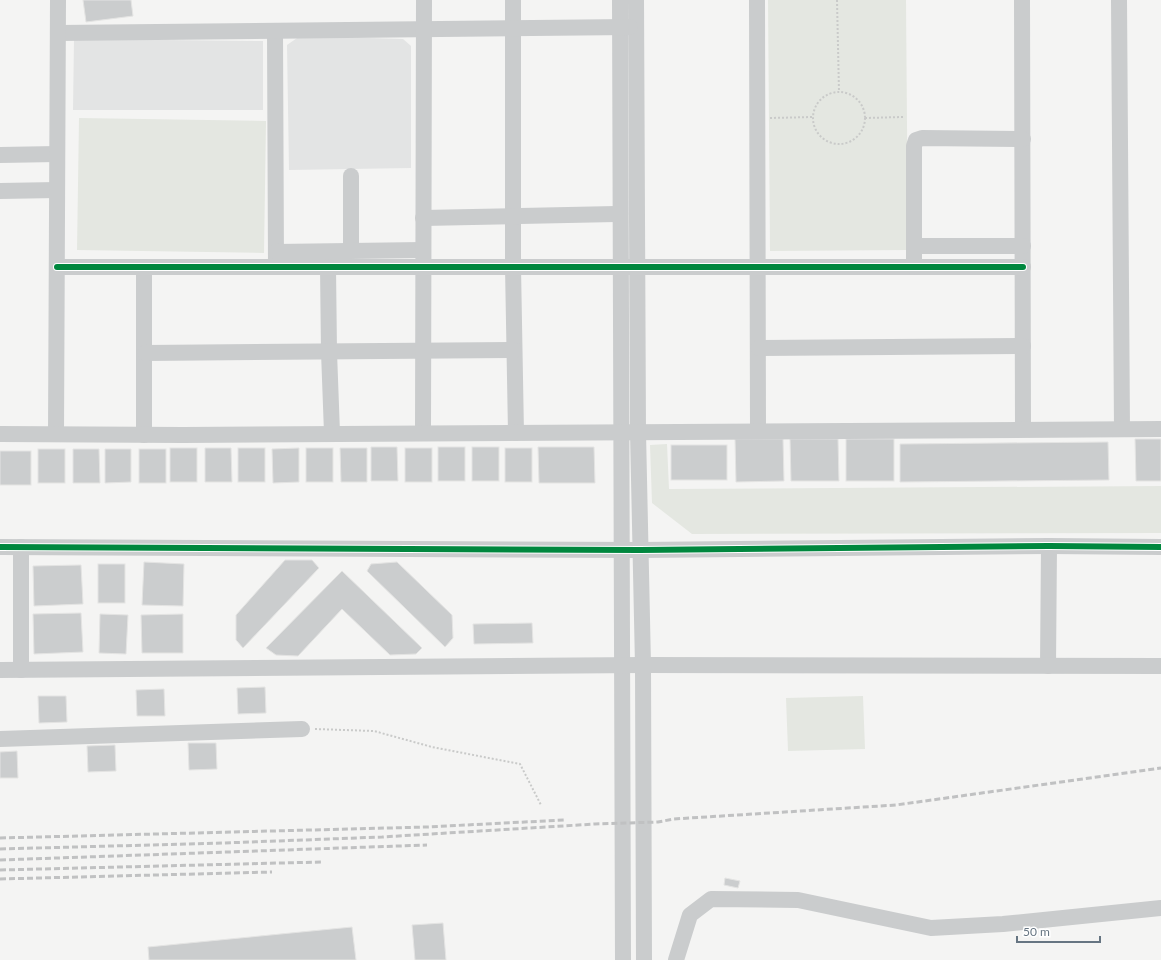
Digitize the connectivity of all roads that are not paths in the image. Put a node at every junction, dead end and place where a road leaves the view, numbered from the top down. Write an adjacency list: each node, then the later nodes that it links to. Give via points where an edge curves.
1 (58, 0): 14 (street)
2 (424, 0): 12 (street)
3 (513, 0): 10 (street)
4 (620, 0): 11 (street)
5 (636, 0): 9 (street)
6 (757, 0): 29 (street)
7 (1022, 0): 15 (street)
8 (1119, 0): 44 (street)
9 (636, 27): 11 (street); 34 (street)
10 (513, 28): 11 (street); 12 (street); 22 (street)
11 (620, 28): 34 (street)
12 (424, 30): 13 (street); 23 (street)
13 (275, 31): 14 (street); 28 (street)
14 (58, 33): 16 (street)
15 (1023, 139): 24 (street); 27 (street, via 916,140)
16 (57, 154): 17 (street); 19 (street)
17 (0, 155)
18 (350, 176): 26 (street)
19 (57, 190): 20 (street); 36 (street)
20 (0, 191)
21 (616, 214): 22 (street)
22 (513, 216): 23 (street); 33 (street)
23 (424, 218): 25 (street)
24 (1023, 246): 27 (street); 35 (street)
25 (423, 250): 26 (street); 32 (street)
26 (351, 251): 28 (street)
27 (914, 257): 29 (street); 35 (street)
28 (276, 260): 30 (street); 31 (street)
29 (758, 263): 34 (street); 38 (street)
30 (144, 267): 36 (street); 42 (street)
31 (328, 267): 32 (street); 41 (street)
32 (423, 267): 33 (street); 40 (street)
33 (513, 267): 34 (street); 39 (street)
34 (629, 267): 47 (street); 48 (street)
35 (1023, 267): 37 (street)
36 (57, 268): 49 (street)
37 (1023, 346): 38 (street); 43 (street)
38 (758, 348): 46 (street)
39 (514, 350): 40 (street); 52 (street)
40 (423, 351): 41 (street); 51 (street)
41 (328, 352): 42 (street); 50 (street)
42 (145, 353): 54 (street)
43 (1023, 429): 44 (street); 46 (street)
44 (1122, 429): 45 (street)
45 (1161, 429)
46 (758, 430): 48 (street)
47 (621, 432): 48 (street); 52 (street); 59 (street)
48 (638, 432): 60 (street)
49 (56, 433): 53 (street); 54 (street)
50 (332, 433): 51 (street); 54 (street)
51 (423, 433): 52 (street)
52 (516, 433)
53 (0, 434)
54 (144, 435)
55 (1050, 546): 57 (street); 60 (street); 63 (street)
56 (21, 547): 58 (street); 59 (street); 66 (street)
57 (1161, 547)
58 (0, 548)
59 (622, 549): 60 (street); 61 (street)
60 (640, 550): 62 (street)
61 (622, 665): 62 (street); 66 (street); 70 (street)
62 (643, 665): 63 (street); 71 (street)
63 (1048, 666): 64 (street)
64 (1161, 666)
65 (0, 670): 66 (street)
66 (21, 670)
67 (302, 729): 68 (street)
68 (0, 739)
69 (1161, 908): 72 (street, via 1003,924 931,928 798,900 711,899 690,915)
70 (623, 960)
71 (644, 960)
72 (676, 960)

